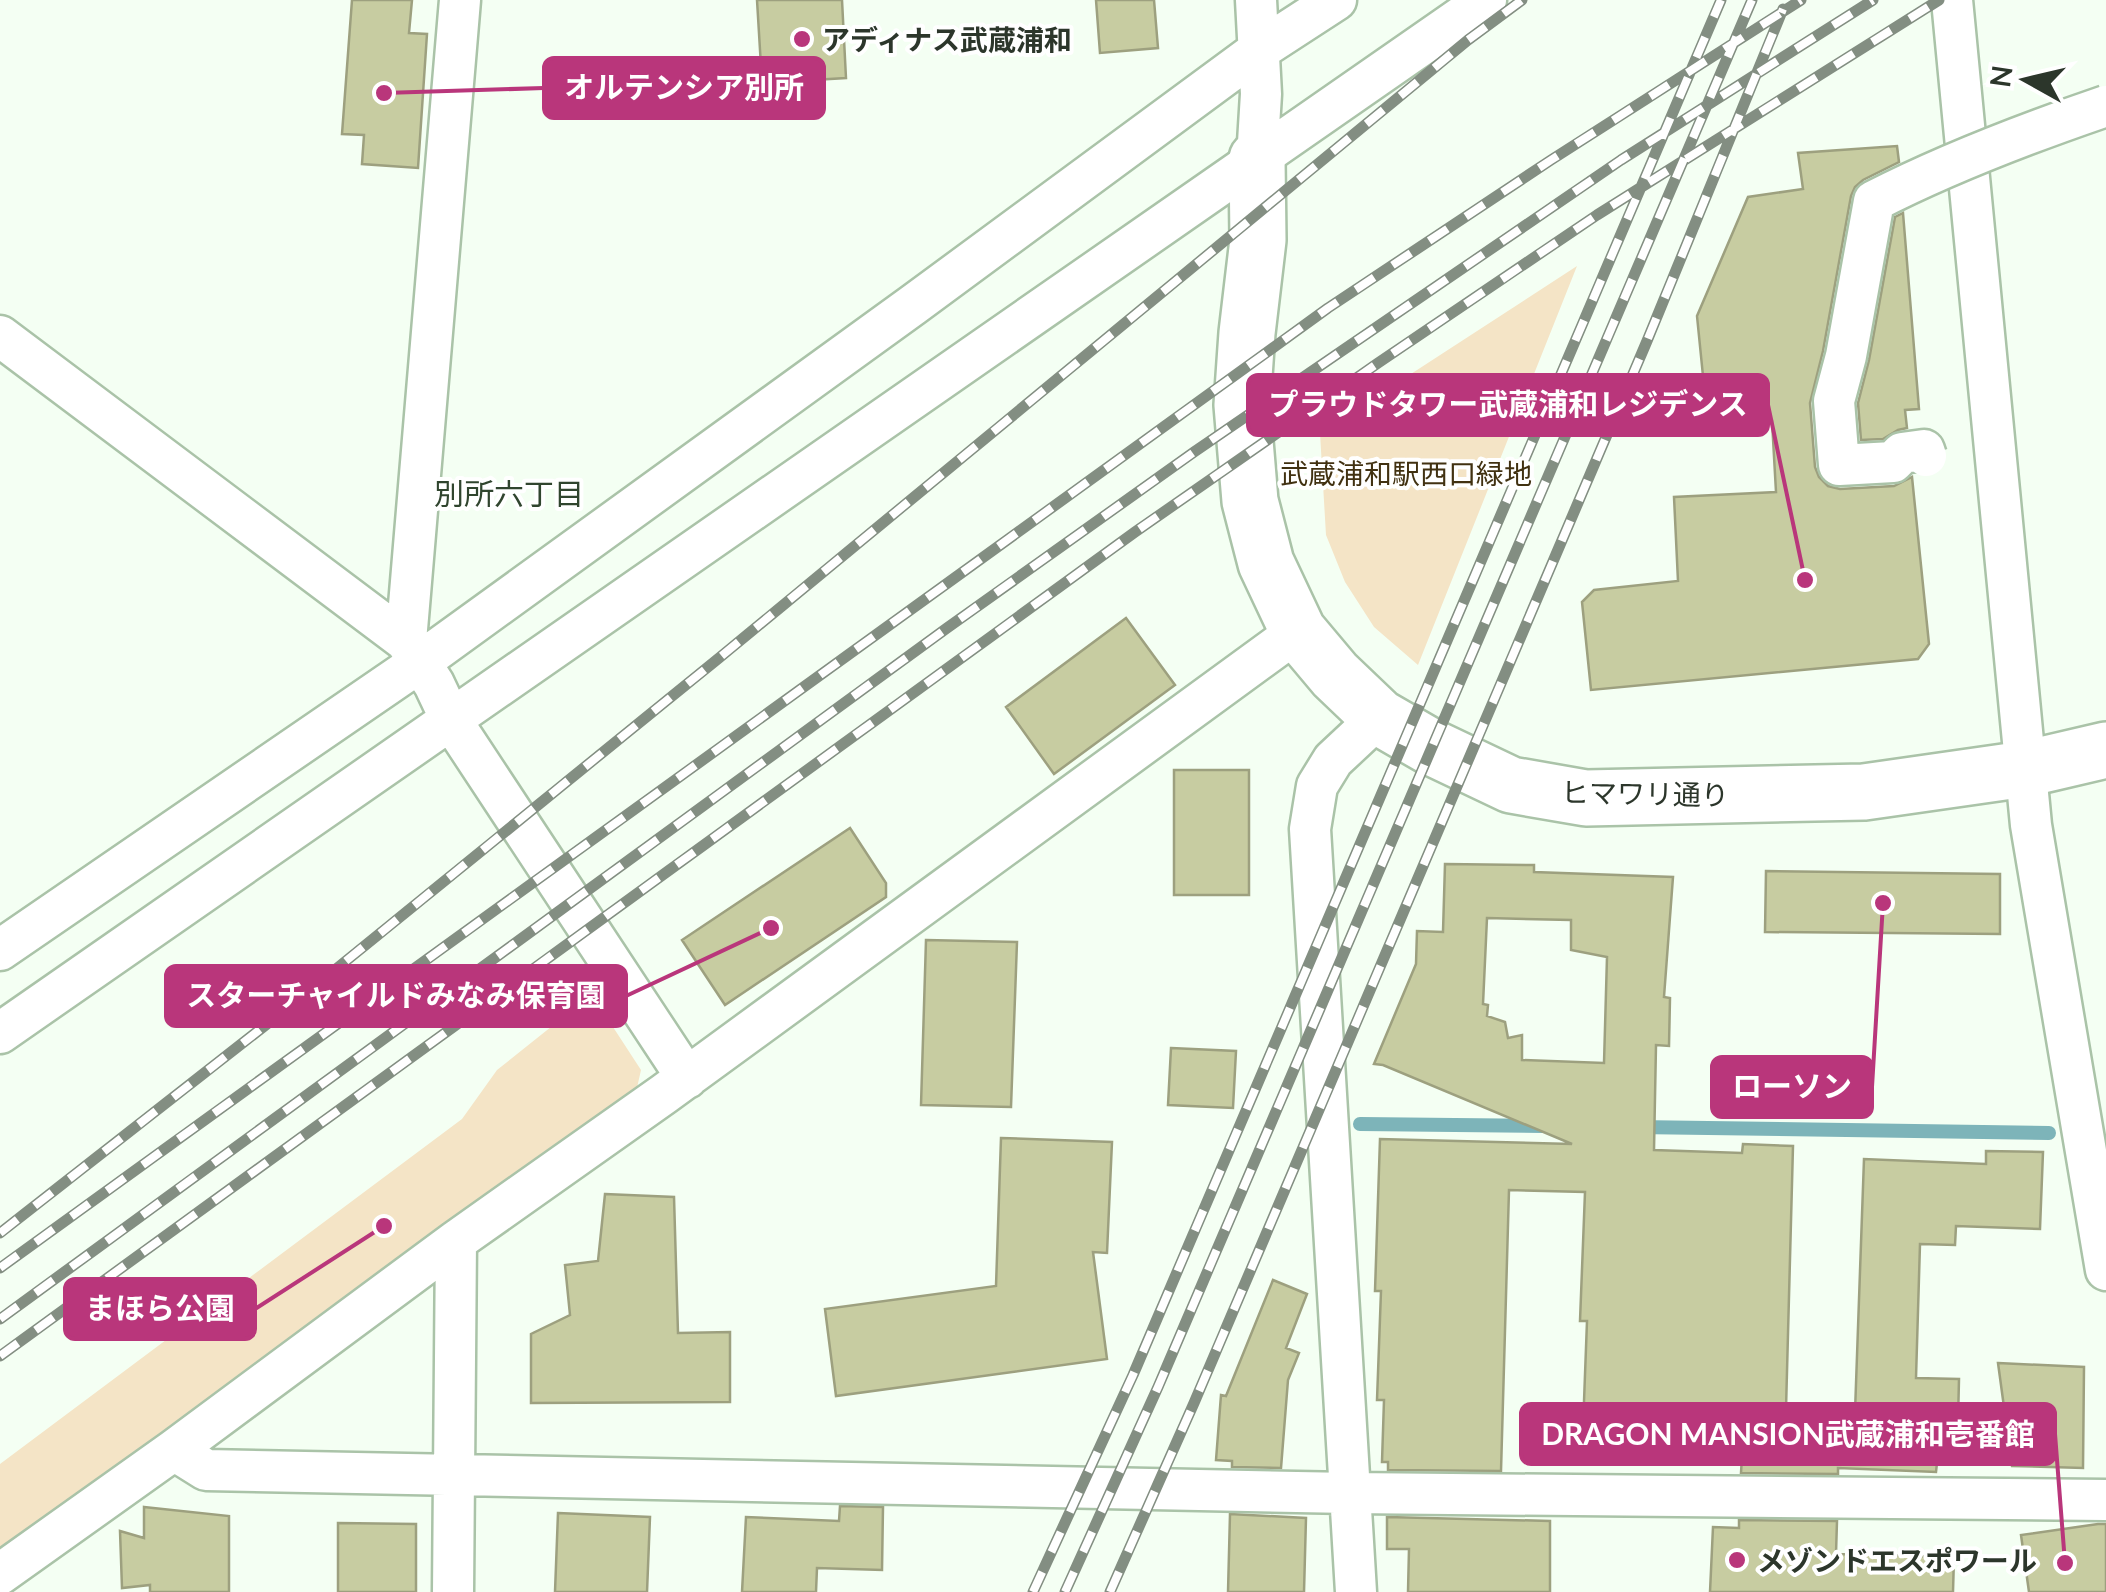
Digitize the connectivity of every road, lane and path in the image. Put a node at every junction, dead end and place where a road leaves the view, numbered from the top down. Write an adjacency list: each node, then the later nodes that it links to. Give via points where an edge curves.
1 (460, 0): 12 (street)
2 (1256, 0): 6 (street)
3 (1336, 0): 6 (street)
4 (1486, 0): 8 (street)
5 (1952, 0): 16 (street)
6 (1260, 50): 8 (street); 12 (street, via 914,305)
7 (2106, 106): 10 (street, bridge, via 1874,200 1834,401 1840,465 1893,462 1902,453 1924,450)
8 (1257, 158): 11 (street, ヒマワリ通り, via 1258,240 1242,405 1248,482 1266,562); 14 (street)
9 (0, 336): 12 (street)
10 (1926, 456)
11 (1298, 631): 13 (street, ヒマワリ通り); 19 (street)
12 (413, 652): 14 (street); 17 (street)
13 (1379, 717): 16 (street, ヒマワリ通り, via 1510,785 1586,798 1864,792); 24 (street, via 1332,760 1318,786 1310,830)
14 (450, 720): 18 (street); 19 (street)
15 (2106, 750): 16 (street, ヒマワリ通り)
16 (2025, 769): 21 (street)
17 (0, 950)
18 (0, 1033)
19 (687, 1078): 20 (street)
20 (456, 1241): 22 (street); 23 (street)
21 (2106, 1270)
22 (174, 1450): 23 (street, via 206,1470); 26 (street)
23 (454, 1476): 24 (street); 27 (street)
24 (1350, 1493): 25 (street); 28 (street)
25 (2106, 1500)
26 (0, 1574)
27 (452, 1592)
28 (1356, 1592)

